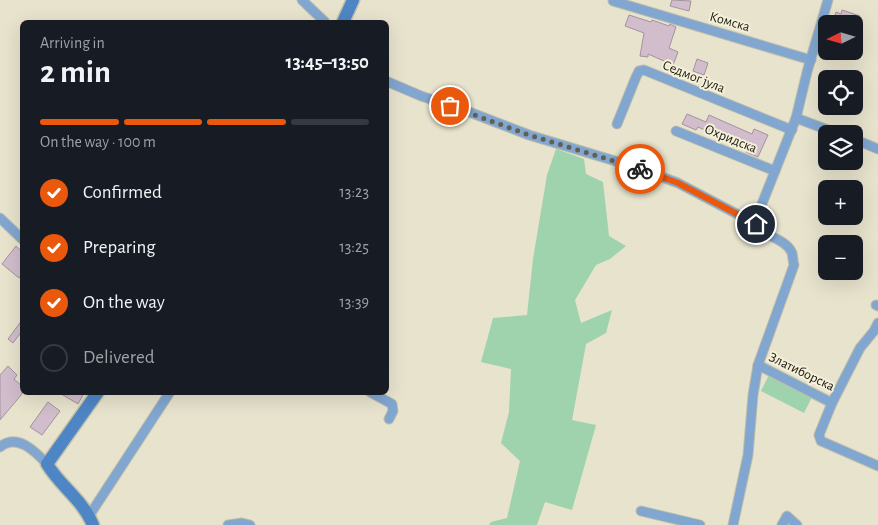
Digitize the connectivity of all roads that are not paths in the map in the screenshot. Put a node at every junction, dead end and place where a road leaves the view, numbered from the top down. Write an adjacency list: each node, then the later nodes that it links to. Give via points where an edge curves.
1 (302, 0): 5 (street)
2 (353, 0): 6 (street)
3 (828, 0): 7 (street)
4 (613, 1): 7 (street, Комска)
5 (323, 20)
6 (344, 20)
7 (811, 60): 9 (street)
8 (389, 82): 18 (street, via 529,135 678,183)
9 (796, 118): 11 (street); 12 (street)
10 (617, 124): 12 (street, Седмог јула, via 641,70)
11 (818, 126)
12 (792, 130): 16 (street)
13 (676, 131): 16 (street, Охридска)
14 (863, 143): 15 (street)
15 (878, 149)
16 (775, 171): 18 (street, via 757,213)
17 (0, 218): 19 (street)
18 (756, 224): 21 (street, via 787,246 794,265)
19 (20, 237)
20 (878, 323): 25 (street, Златиборска, via 860,348)
21 (758, 365): 25 (street, Златиборска); 35 (street, via 748,456)
22 (96, 395): 28 (street)
23 (168, 395): 31 (street)
24 (376, 395): 26 (street, via 392,404)
25 (832, 403): 29 (street, via 819,435 821,440)
26 (389, 419)
27 (0, 445): 28 (street, via 18,441)
28 (46, 464): 31 (street, via 83,506)
29 (878, 466)
30 (641, 511): 34 (street)
31 (91, 520)
32 (228, 525): 33 (street)
33 (250, 525)
34 (700, 525)
35 (733, 525)
36 (782, 525): 37 (street, via 787,516)
37 (797, 525)

